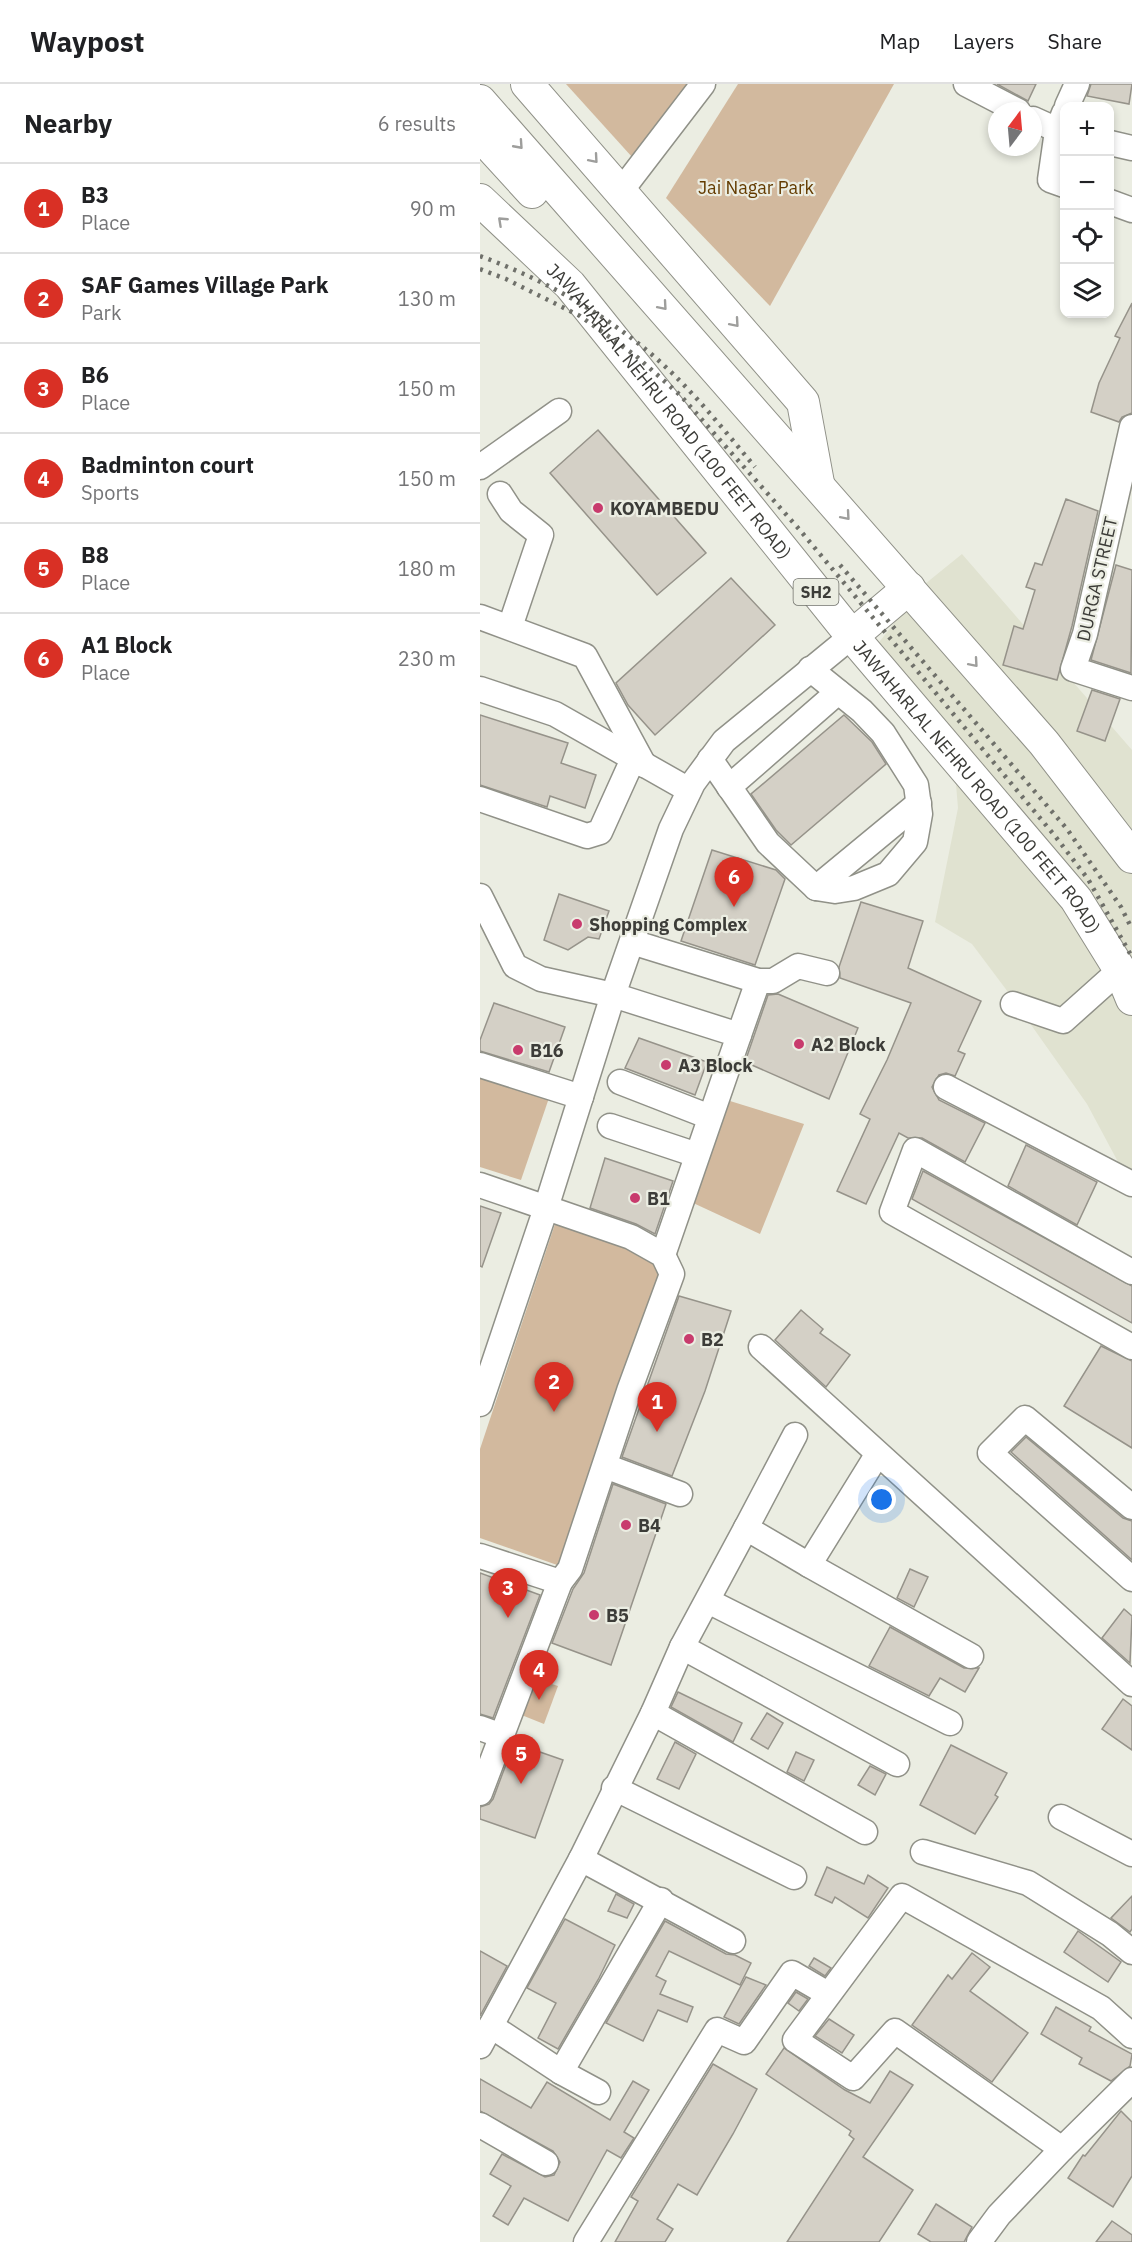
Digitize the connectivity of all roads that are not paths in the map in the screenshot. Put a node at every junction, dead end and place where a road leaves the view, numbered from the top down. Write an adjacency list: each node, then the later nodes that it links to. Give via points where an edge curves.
1 (527, 84): 16 (main road, one-way to 16)
2 (703, 84): 16 (street)
3 (966, 84): 6 (street)
4 (1077, 84): 7 (street)
5 (480, 101): 20 (main road, one-way to 20)
6 (1001, 102)
7 (1069, 102)
8 (1042, 121): 9 (street)
9 (1060, 126)
10 (480, 135): 20 (main road, via 608,273)
11 (1060, 135): 15 (street, via 1050,180)
12 (1114, 144): 13 (street)
13 (1132, 148)
14 (480, 164): 21 (main road, via 560,250 569,264)
15 (1060, 183)
16 (621, 191): 25 (main road, one-way to 25, via 803,402)
17 (480, 200): 21 (main road, JAWAHARLAL NEHRU ROAD (100 FEET ROAD) / SH2, one-way to 17)
18 (1114, 203): 19 (street)
19 (1132, 210)
20 (639, 279): 25 (main road, one-way to 25)
21 (570, 285): 30 (main road, JAWAHARLAL NEHRU ROAD (100 FEET ROAD) / SH2)
22 (559, 411): 24 (street)
23 (1132, 427): 32 (street, DURGA STREET, via 1085,634 1073,669)
24 (480, 467)
25 (818, 484): 27 (main road, one-way to 27)
26 (500, 494): 29 (street, via 511,511 541,535)
27 (909, 588): 30 (main road); 41 (main road, one-way to 41)
28 (480, 617): 29 (street)
29 (510, 627): 36 (street, via 585,656)
30 (852, 636): 31 (street); 46 (main road, JAWAHARLAL NEHRU ROAD (100 FEET ROAD) / SH2, via 1076,899)
31 (810, 669): 34 (street); 35 (street, via 724,741)
32 (1132, 688)
33 (480, 689): 36 (street, via 555,714)
34 (838, 692): 37 (street); 40 (street, via 883,733 916,785)
35 (710, 759): 37 (street); 38 (street)
36 (639, 762): 38 (street); 39 (street, via 600,832 587,836)
37 (729, 787): 42 (street, via 768,843)
38 (689, 790): 45 (street, via 671,829)
39 (480, 799)
40 (919, 803): 42 (street); 42 (street, via 915,842 888,874 854,888)
41 (1129, 844)
42 (816, 888)
43 (480, 896): 44 (street)
44 (488, 933): 49 (street, via 515,966 541,979)
45 (632, 942): 48 (street); 49 (street)
46 (1120, 970): 50 (main road, JAWAHARLAL NEHRU ROAD (100 FEET ROAD) / SH2); 51 (street, via 1064,1021)
47 (827, 973): 48 (street, via 798,966 773,981)
48 (758, 981): 52 (street)
49 (613, 995): 52 (street); 56 (street)
50 (1132, 999)
51 (1013, 1004)
52 (739, 1035): 57 (street)
53 (480, 1065): 56 (street)
54 (620, 1082): 57 (street)
55 (946, 1087): 60 (street)
56 (581, 1097): 62 (street)
57 (710, 1118): 59 (street)
58 (610, 1126): 59 (street)
59 (697, 1155): 63 (street)
60 (1132, 1184)
61 (480, 1185): 62 (street)
62 (546, 1208): 63 (street, via 631,1237); 67 (street)
63 (663, 1255): 70 (street, via 672,1274)
64 (1132, 1272): 66 (street, via 915,1150 892,1212)
65 (761, 1347): 69 (street)
66 (1132, 1347)
67 (482, 1391)
68 (795, 1436): 73 (street)
69 (877, 1455): 75 (street); 81 (street)
70 (605, 1466): 71 (street); 77 (street, via 570,1569)
71 (680, 1494)
72 (1132, 1507): 76 (street, via 1024,1418 990,1453)
73 (746, 1528): 75 (street); 78 (street)
74 (480, 1556): 77 (street)
75 (809, 1565): 80 (street)
76 (1132, 1579)
77 (560, 1582): 84 (street)
78 (708, 1601): 79 (street); 83 (street)
79 (682, 1647): 82 (street); 85 (street)
80 (971, 1656)
81 (1132, 1684)
82 (653, 1713): 86 (street); 89 (street)
83 (950, 1723)
84 (491, 1732): 87 (street)
85 (897, 1764)
86 (614, 1788): 92 (street); 93 (street)
87 (480, 1794)
88 (1062, 1817): 91 (street)
89 (865, 1832)
90 (923, 1852): 96 (street, via 1028,1883)
91 (1132, 1854)
92 (581, 1859): 94 (street); 98 (street)
93 (794, 1877)
94 (661, 1900): 95 (street); 100 (street)
95 (733, 1941)
96 (1132, 1952)
97 (828, 1994): 99 (street, via 902,1896 1101,2008); 104 (street, via 795,2040 853,2078 895,2031); 106 (street, via 792,1973 744,2042 717,2030)
98 (485, 2036): 100 (street)
99 (1132, 2036)
100 (561, 2072): 102 (street)
101 (1132, 2080): 104 (street)
102 (597, 2092)
103 (480, 2125): 105 (street)
104 (1062, 2149): 107 (street, via 999,2215)
105 (546, 2163)
106 (586, 2242)
107 (979, 2242)

